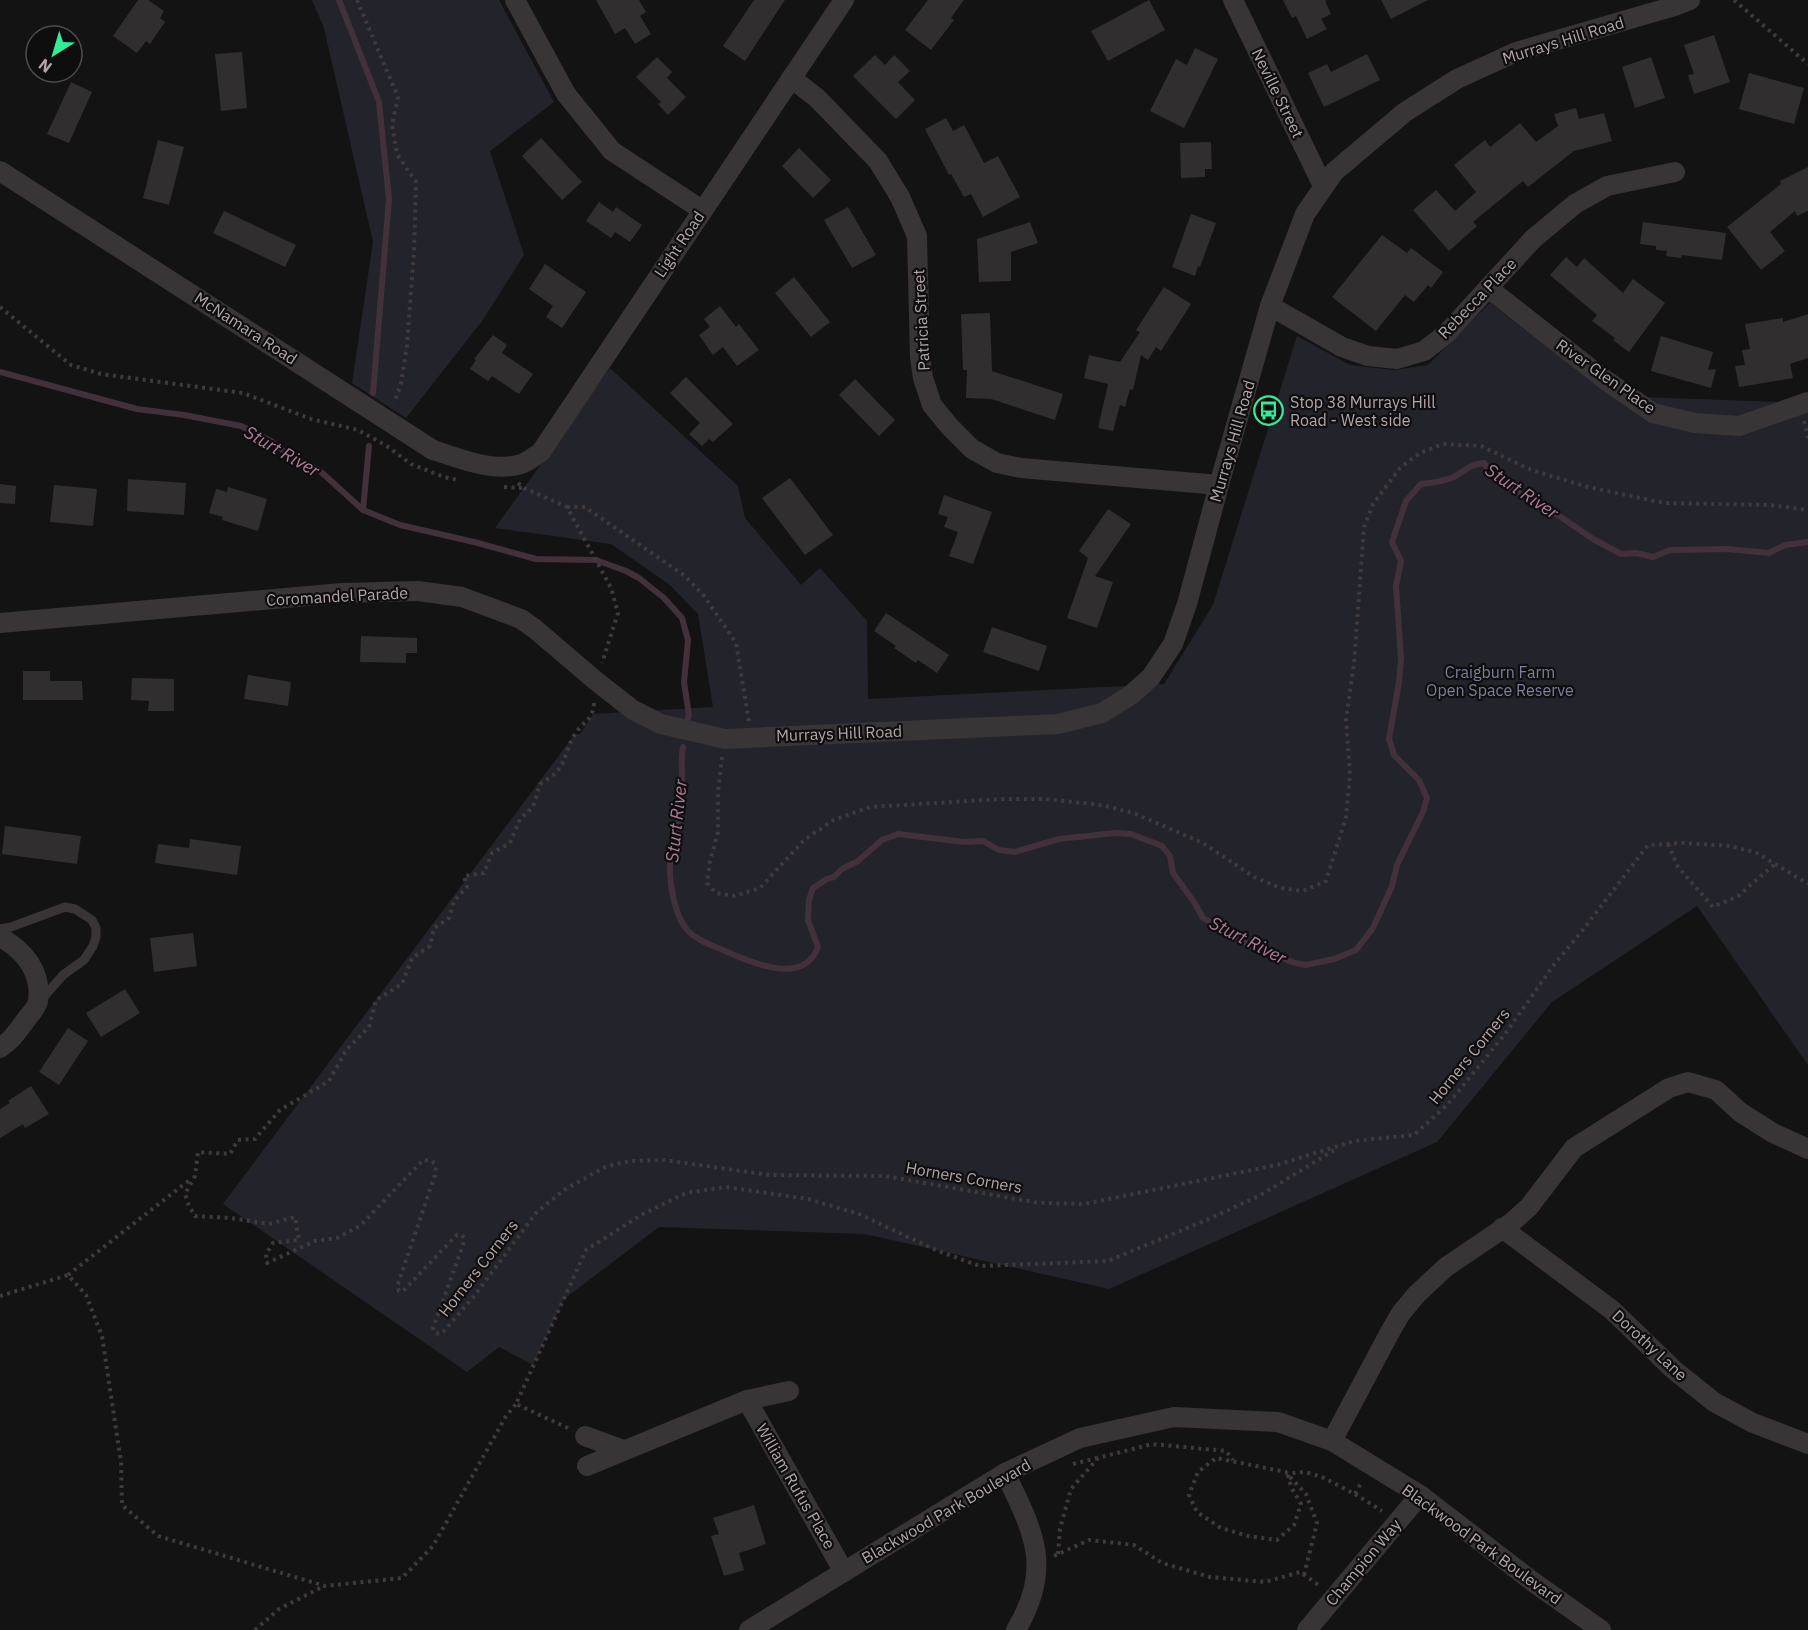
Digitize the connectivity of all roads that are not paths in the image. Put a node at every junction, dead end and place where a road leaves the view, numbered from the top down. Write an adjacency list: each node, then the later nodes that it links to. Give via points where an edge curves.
1 (515, 0): 9 (street, via 566,94 612,151)
2 (844, 0): 5 (street, Light Road)
3 (1233, 0): 8 (street, Neville Street)
4 (1690, 0): 8 (street, Murrays Hill Road, via 1516,52 1457,79 1405,112 1334,172)
5 (791, 78): 9 (street, Light Road); 14 (street, Patricia Street, via 817,98 878,161 900,197 917,236 923,378 932,405 972,449 998,463 1021,468)
6 (0, 171): 13 (street, McNamara Road, via 433,450)
7 (1675, 172): 10 (street, Rebecca Place, via 1607,186 1575,204 1533,239)
8 (1323, 186): 11 (street, Murrays Hill Road, via 1305,214)
9 (702, 210): 13 (street, Light Road, via 541,452 521,464)
10 (1488, 288): 11 (street, Rebecca Place, via 1446,334 1424,351 1397,359 1368,356 1342,347); 12 (street, River Glen Place, via 1653,413 1695,423 1739,426)
11 (1270, 306): 14 (street, Murrays Hill Road)
12 (1808, 402)
13 (499, 467)
14 (1219, 485): 16 (street, Murrays Hill Road, via 1173,644 1151,677 1131,695 1101,712 1058,724 752,737 719,737)
15 (0, 623): 16 (street, Coromandel Parade, via 342,593 418,591 462,597 521,619 633,710)
16 (671, 726)
17 (0, 928): 19 (lane, via 65,907 92,920 96,937 84,960 63,975)
18 (0, 937): 19 (street, via 30,961)
19 (38, 1003): 20 (street, via 12,1040)
20 (0, 1048)
21 (1808, 1149): 22 (street, via 1740,1112 1716,1090 1688,1082 1669,1088 1574,1148 1529,1207)
22 (1502, 1228): 26 (street, via 1446,1267 1401,1313); 27 (street, Dorothy Lane, via 1612,1310 1674,1370 1714,1402 1753,1423)
23 (789, 1391): 24 (street, William Rufus Place)
24 (747, 1400): 28 (street, William Rufus Place); 32 (street, William Rufus Place)
25 (585, 1436): 28 (street)
26 (1332, 1441): 30 (street, Blackwood Park Boulevard, via 1278,1422 1174,1417 1080,1438); 31 (street, Blackwood Park Boulevard)
27 (1808, 1444)
28 (624, 1450): 29 (street, William Rufus Place)
29 (587, 1466)
30 (1005, 1473): 32 (street, Blackwood Park Boulevard); 35 (street, via 1029,1522 1038,1567 1029,1608)
31 (1420, 1494): 33 (street, Blackwood Park Boulevard); 36 (street, Champion Way)
32 (844, 1572): 34 (street, Blackwood Park Boulevard)
33 (1590, 1627)
34 (749, 1630)
35 (1016, 1630)
36 (1307, 1630)

